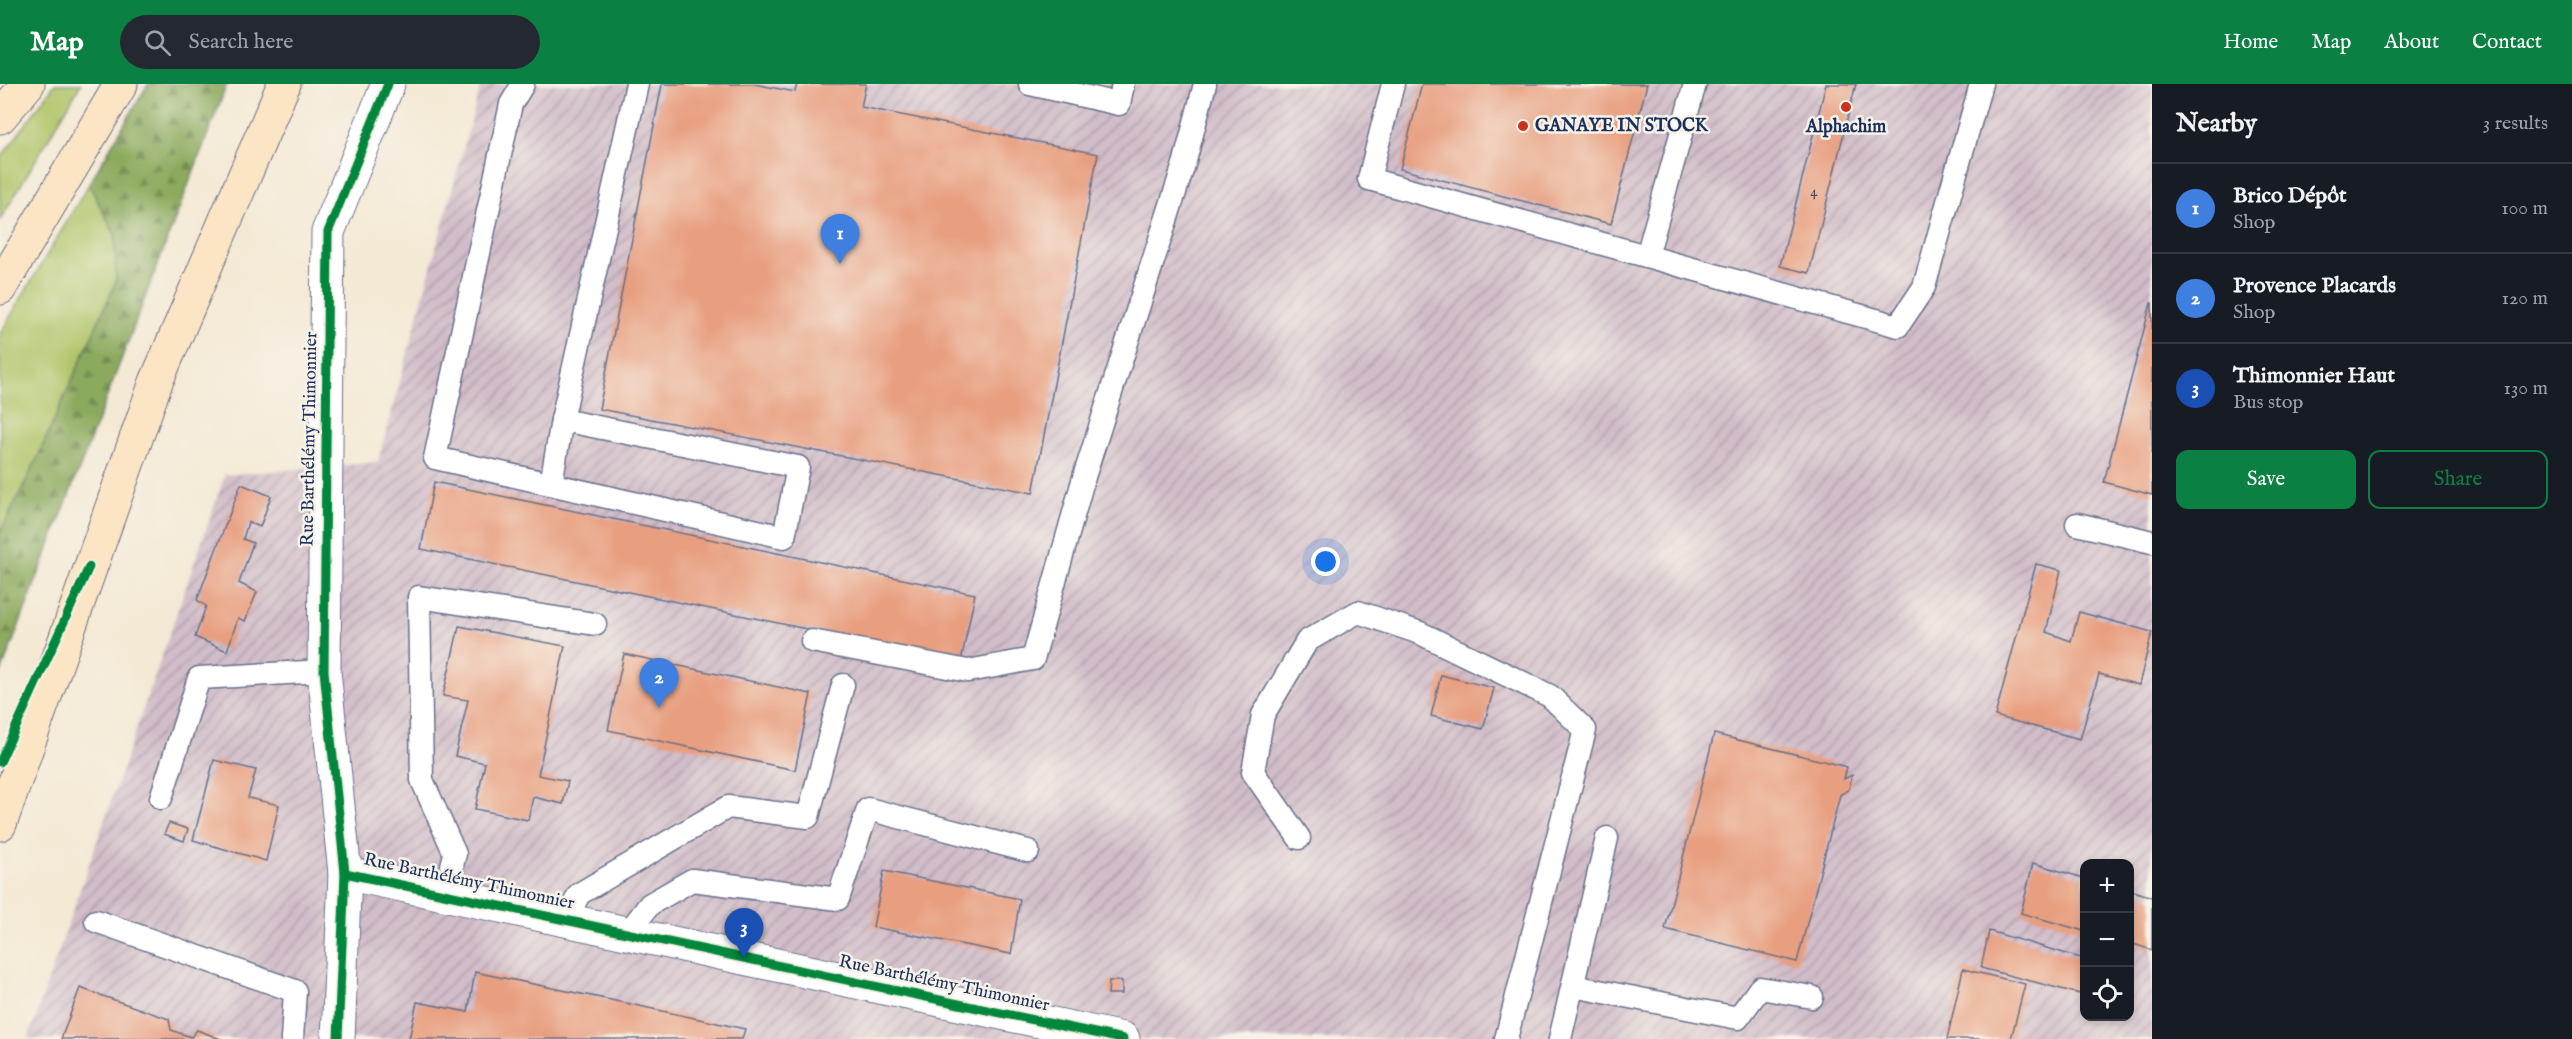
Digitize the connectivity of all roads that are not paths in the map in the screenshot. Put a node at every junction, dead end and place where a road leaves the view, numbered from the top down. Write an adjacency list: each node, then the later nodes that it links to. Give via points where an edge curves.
1 (28, 84): 13 (main road)
2 (121, 84): 15 (main road)
3 (284, 84): 20 (main road, via 156,382)
4 (388, 84): 23 (street, Rue Barthélémy Thimonnier, via 328,232)
5 (524, 84): 17 (lane, via 511,104 435,458)
6 (637, 84): 16 (lane)
7 (1030, 84): 8 (lane, via 1119,104)
8 (1124, 84)
9 (1205, 84): 22 (lane, via 1185,161 1084,477 1033,659 968,671)
10 (1394, 84): 14 (lane, via 1369,179)
11 (1695, 84): 14 (lane)
12 (1981, 84): 14 (lane, via 1924,287 1898,326)
13 (0, 117)
14 (1647, 256)
15 (0, 288)
16 (562, 420): 17 (lane); 17 (lane, via 798,467 784,537)
17 (551, 484)
18 (2078, 524): 19 (lane)
19 (2152, 542)
20 (89, 567): 25 (main road); 27 (main road)
21 (595, 624): 32 (lane, via 419,597 422,780 455,854)
22 (812, 641)
23 (324, 671): 26 (lane, via 199,678); 31 (street, Rue Barthélémy Thimonnier)
24 (843, 685): 33 (lane, via 808,817 728,807 579,894)
25 (0, 762)
26 (161, 798)
27 (0, 824)
28 (1299, 838): 41 (lane, via 1253,772 1263,715 1307,641 1358,612 1420,633 1550,696 1585,730)
29 (1607, 838): 36 (lane)
30 (1029, 851): 35 (lane, via 868,809 838,899 692,880 650,904)
31 (345, 873): 32 (street, Rue Barthélémy Thimonnier); 39 (street)
32 (445, 894): 33 (street, Rue Barthélémy Thimonnier)
33 (566, 920): 35 (street, Rue Barthélémy Thimonnier)
34 (96, 921): 38 (lane, via 295,991)
35 (628, 933): 40 (street, Rue Barthélémy Thimonnier)
36 (1573, 986): 37 (lane, via 1738,1018 1760,988); 42 (lane)
37 (1812, 997)
38 (292, 1039)
39 (338, 1039)
40 (1123, 1039)
41 (1506, 1039)
42 (1560, 1039)

